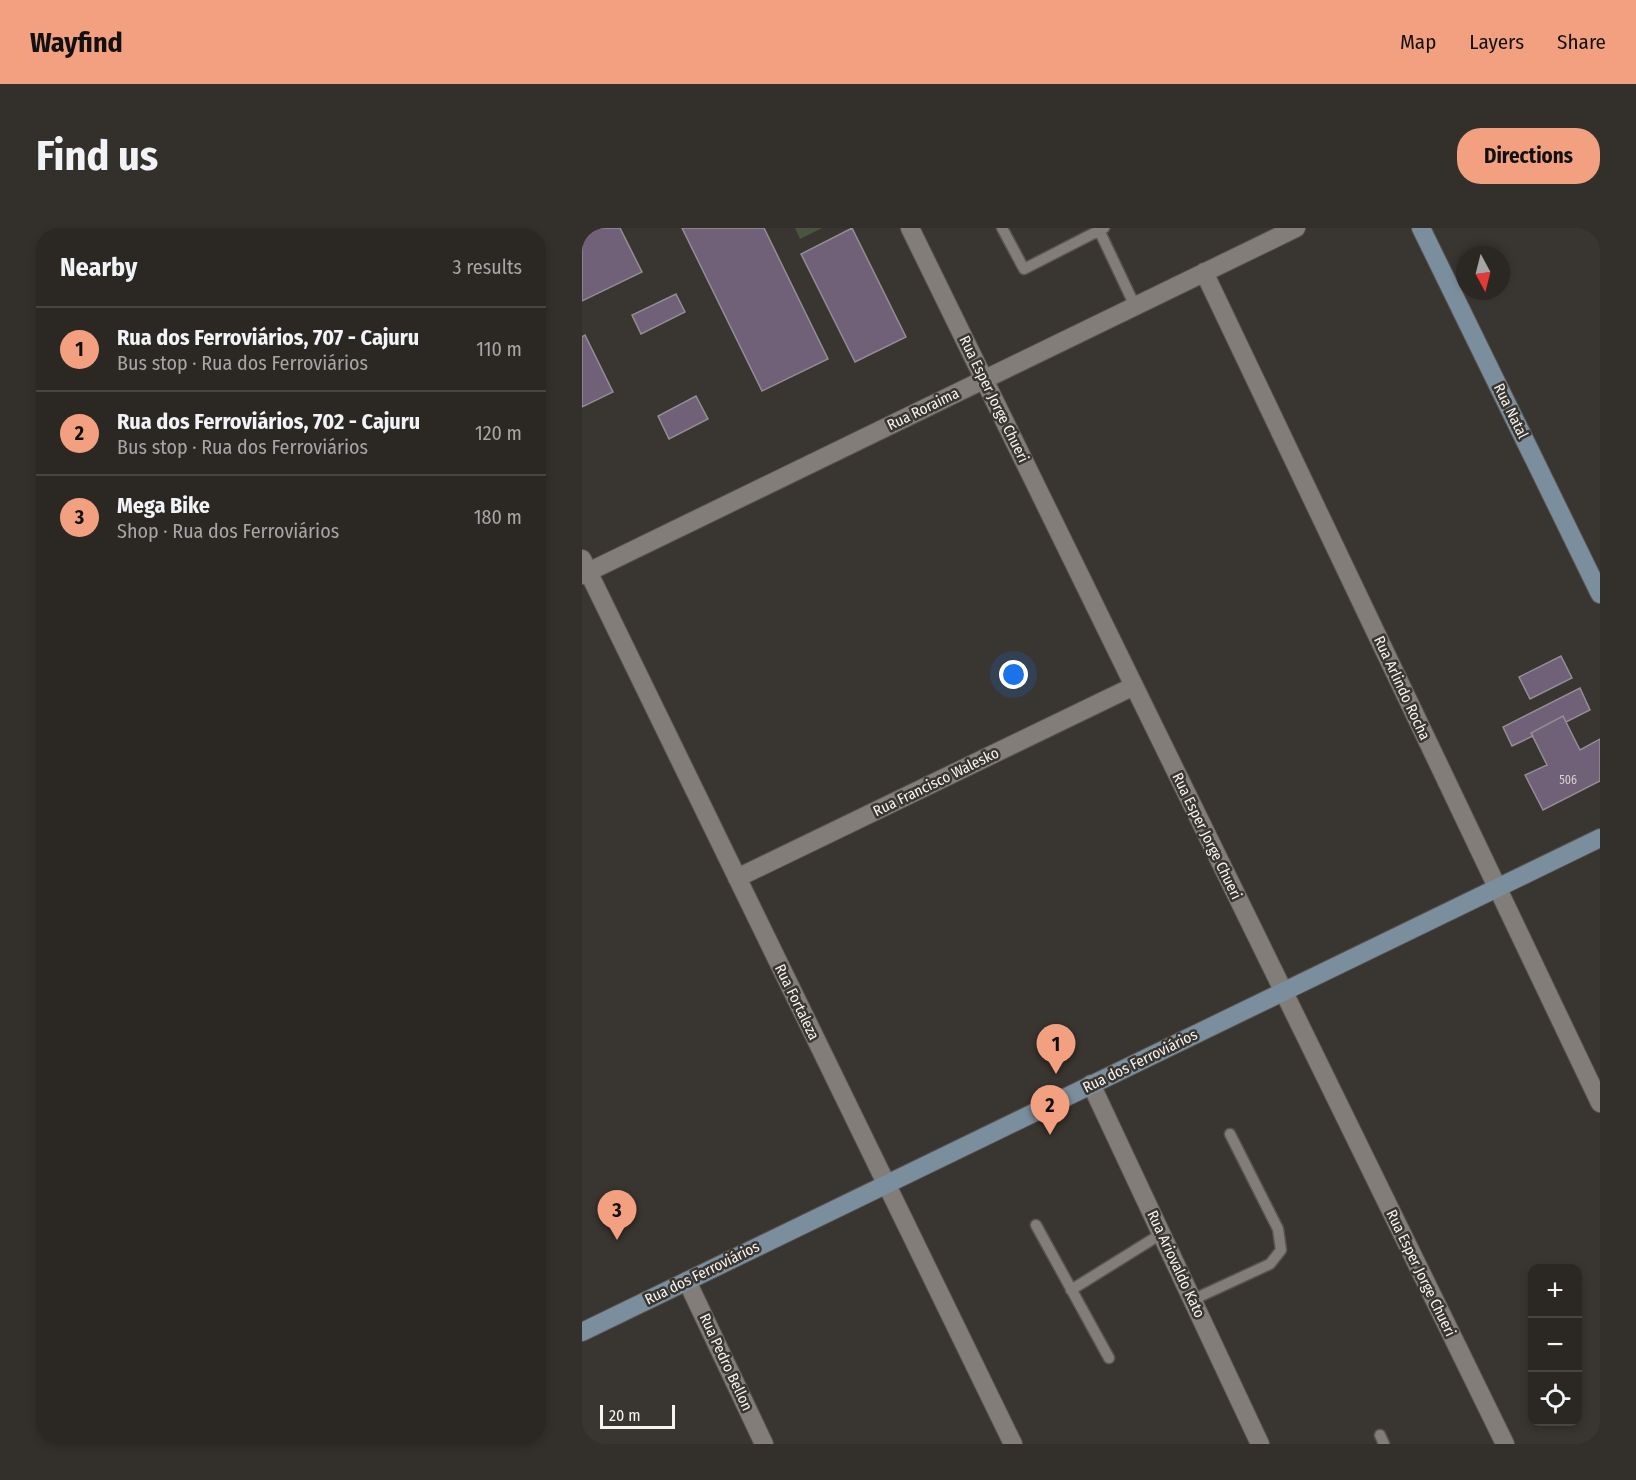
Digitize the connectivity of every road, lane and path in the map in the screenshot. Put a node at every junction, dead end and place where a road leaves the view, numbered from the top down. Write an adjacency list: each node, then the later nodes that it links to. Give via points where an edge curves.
1 (910, 228): 8 (street, Rua Esper Jorge Chueri)
2 (1002, 228): 5 (lane, via 1024,268)
3 (1296, 228): 6 (street, Rua Roraima)
4 (1421, 228): 10 (street, Rua Natal)
5 (1101, 229): 7 (lane)
6 (1204, 272): 7 (street, Rua Roraima); 14 (street, Rua Arlindo Rocha)
7 (1135, 306): 8 (street, Rua Roraima)
8 (984, 379): 9 (street, Rua Roraima); 11 (street, Rua Esper Jorge Chueri)
9 (584, 568): 13 (street, Rua Fortaleza)
10 (1600, 594)
11 (1134, 686): 13 (street, Rua Francisco Walesko); 15 (street, Rua Esper Jorge Chueri)
12 (1600, 838): 14 (street, Rua dos Ferroviários)
13 (737, 878): 19 (street, Rua Fortaleza)
14 (1497, 888): 15 (street, Rua dos Ferroviários); 17 (street, Rua Arlindo Rocha)
15 (1283, 991): 16 (street, Rua dos Ferroviários); 30 (street, Rua Esper Jorge Chueri)
16 (1091, 1084): 19 (street, Rua dos Ferroviários); 21 (street, Rua Ariovaldo Kato)
17 (1600, 1103)
18 (1230, 1134): 24 (lane, via 1278,1229 1281,1250 1270,1264)
19 (886, 1184): 22 (street, Rua dos Ferroviários); 28 (street, Rua Fortaleza)
20 (1036, 1225): 23 (lane)
21 (1161, 1234): 23 (lane); 24 (street, Rua Ariovaldo Kato)
22 (687, 1281): 25 (street, Rua dos Ferroviários); 27 (street, Rua Pedro Bellon)
23 (1071, 1290): 26 (lane)
24 (1192, 1300): 29 (street, Rua Ariovaldo Kato)
25 (582, 1332)
26 (1109, 1358)
27 (764, 1444)
28 (1013, 1444)
29 (1260, 1444)
30 (1505, 1444)

